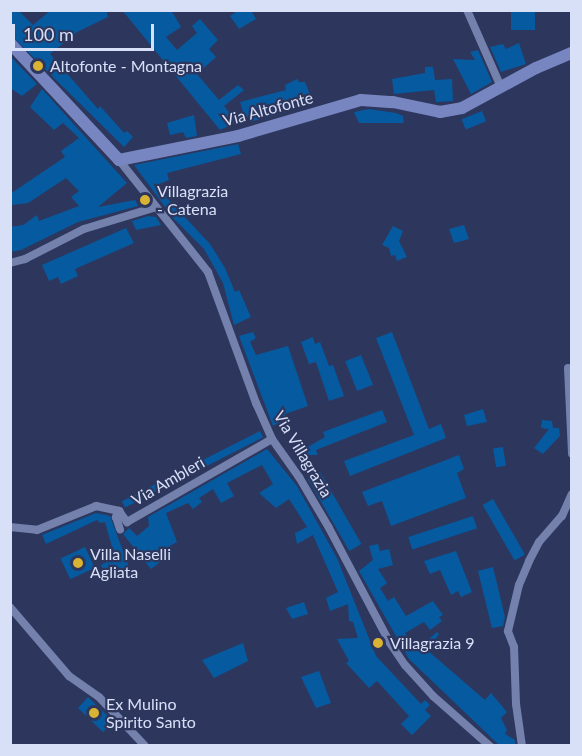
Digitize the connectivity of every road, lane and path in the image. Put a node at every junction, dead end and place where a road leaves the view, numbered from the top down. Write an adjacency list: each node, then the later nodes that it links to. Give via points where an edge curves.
1 (467, 10): 4 (street)
2 (10, 43): 5 (main road)
3 (572, 53): 4 (main road, Via Altofonte)
4 (501, 87): 5 (main road, Via Altofonte, via 462,108 440,112 361,100 238,136)
5 (119, 160): 6 (street, Via Villagrazia)
6 (156, 207): 7 (street, via 84,229); 9 (street, Via Villagrazia, via 208,272)
7 (10, 263)
8 (568, 368): 10 (street)
9 (272, 439): 12 (street, Via Ambleri, via 127,522); 17 (street, Via Villagrazia, via 299,477 405,665 433,696)
10 (572, 454)
11 (572, 494): 18 (street, via 562,516 539,542 529,561 508,631 514,647)
12 (119, 511): 13 (street, Via Ambleri, via 96,506 37,530); 14 (street, via 116,518)
13 (10, 527)
14 (120, 529)
15 (10, 607): 16 (street, via 69,676 99,697)
16 (145, 746)
17 (490, 746)
18 (522, 746)

